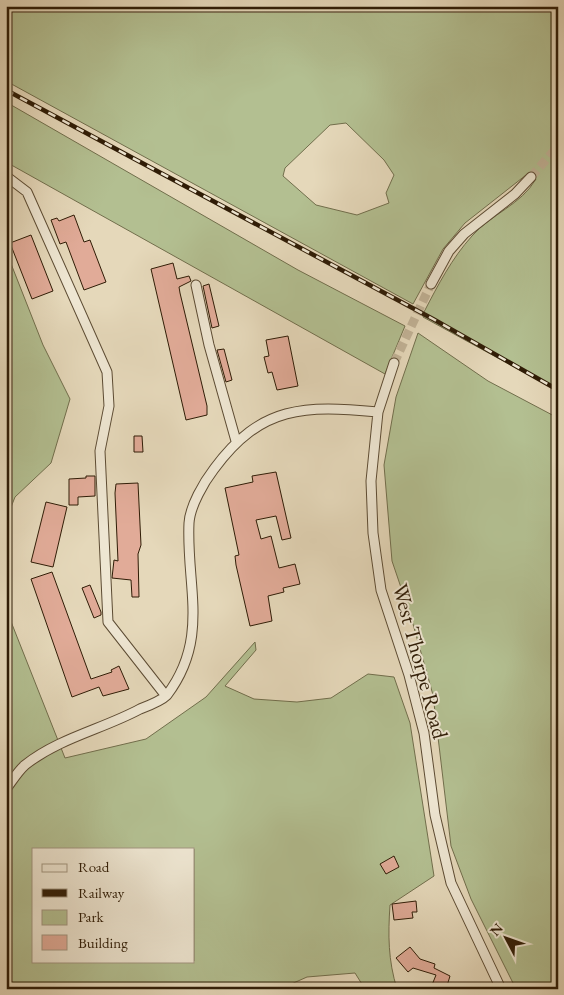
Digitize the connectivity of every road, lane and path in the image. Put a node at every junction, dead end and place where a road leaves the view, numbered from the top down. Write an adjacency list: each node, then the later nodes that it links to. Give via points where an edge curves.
1 (6, 176): 8 (street, via 27,192 107,372 109,406 100,451 108,622)
2 (531, 177): 3 (street, via 515,194 464,234 449,252)
3 (431, 284)
4 (196, 285): 7 (street)
5 (394, 362): 6 (street, West Thorpe Road)
6 (378, 412): 7 (street, via 313,408 290,412 266,422); 10 (street, West Thorpe Road, via 371,481 373,533 381,590 410,675 435,815 452,883)
7 (236, 441): 8 (street, via 207,478 189,522 194,624 188,657)
8 (166, 696): 9 (street, via 115,723 56,745 24,766)
9 (6, 789)
10 (500, 989)

